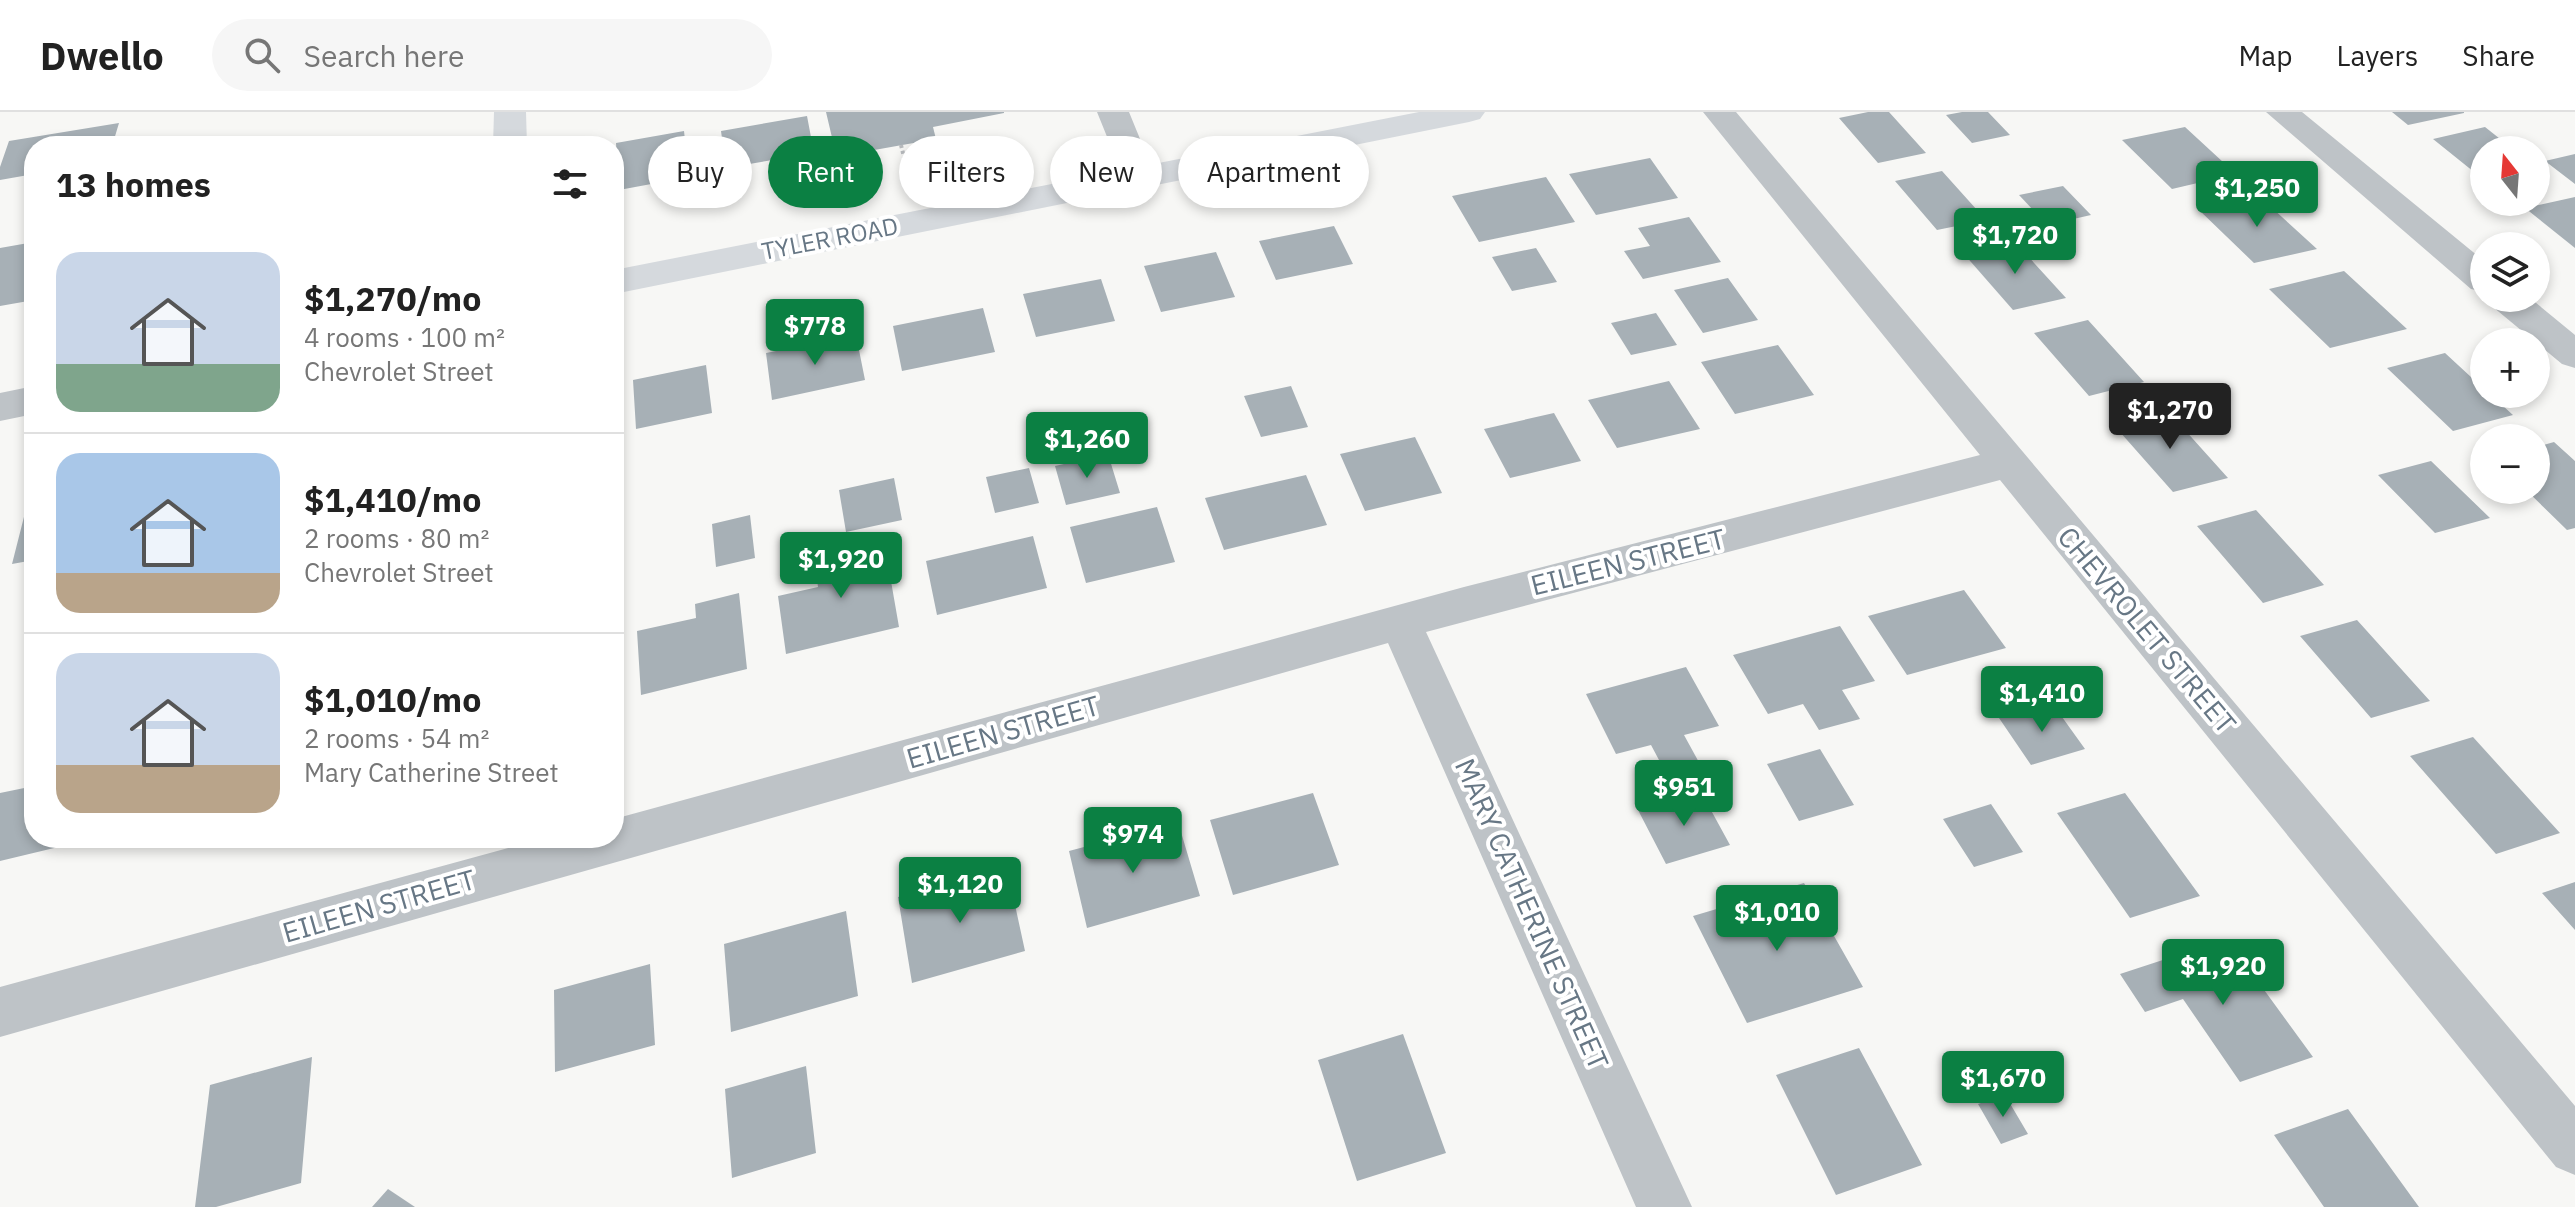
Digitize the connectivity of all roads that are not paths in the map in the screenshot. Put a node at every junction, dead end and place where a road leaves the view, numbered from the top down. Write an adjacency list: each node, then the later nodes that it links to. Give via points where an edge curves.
1 (510, 112): 6 (street)
2 (1113, 112): 7 (street)
3 (1469, 112): 8 (street, TYLER ROAD)
4 (1719, 112): 16 (street, CHEVROLET STREET)
5 (2282, 112): 10 (street)
6 (510, 136)
7 (1122, 136)
8 (1162, 173)
9 (1050, 196): 11 (street, TYLER ROAD)
10 (2470, 268)
11 (624, 280)
12 (2523, 312): 13 (street)
13 (2575, 355)
14 (24, 402): 15 (street)
15 (0, 407)
16 (2009, 463): 17 (street, EILEEN STREET); 21 (street, CHEVROLET STREET)
17 (1400, 622): 18 (street, EILEEN STREET); 22 (street, MARY CATHERINE STREET)
18 (624, 838)
19 (589, 848): 20 (street, EILEEN STREET)
20 (0, 1012)
21 (2575, 1148)
22 (1664, 1207)

